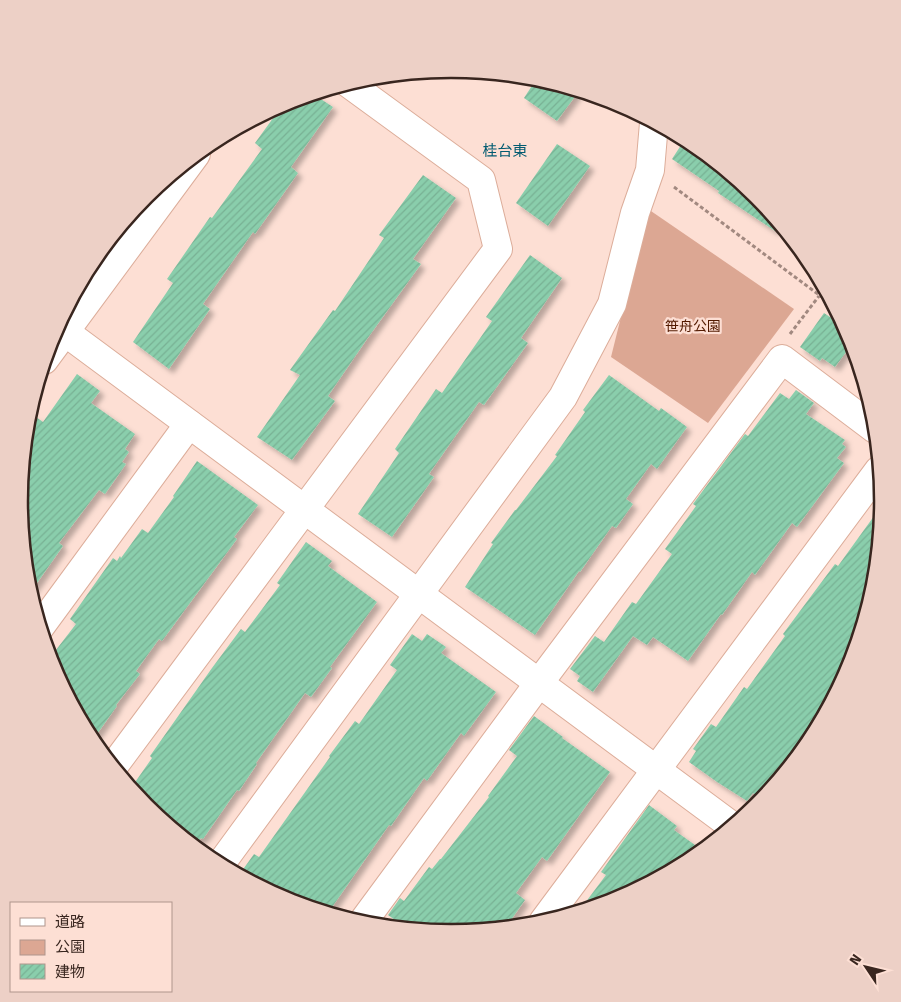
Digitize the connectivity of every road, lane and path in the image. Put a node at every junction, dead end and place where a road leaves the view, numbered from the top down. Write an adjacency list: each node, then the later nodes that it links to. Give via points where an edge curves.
1 (356, 89): 12 (street, via 481,180 498,249)
2 (653, 130): 3 (street)
3 (650, 170): 5 (path); 13 (street, via 635,213 612,304 563,398)
4 (177, 179): 6 (street)
5 (819, 296): 8 (path, via 780,348)
6 (69, 319)
7 (64, 331): 10 (street)
8 (782, 359): 9 (street); 15 (street)
9 (866, 422)
10 (189, 424): 12 (street); 14 (street)
11 (873, 478): 17 (street)
12 (304, 509): 13 (street); 16 (street)
13 (419, 594): 15 (street); 19 (street)
14 (45, 620)
15 (539, 683): 17 (street); 21 (street)
16 (117, 762)
17 (656, 770): 18 (street); 20 (street)
18 (726, 822)
19 (225, 859)
20 (550, 912)
21 (367, 916)

